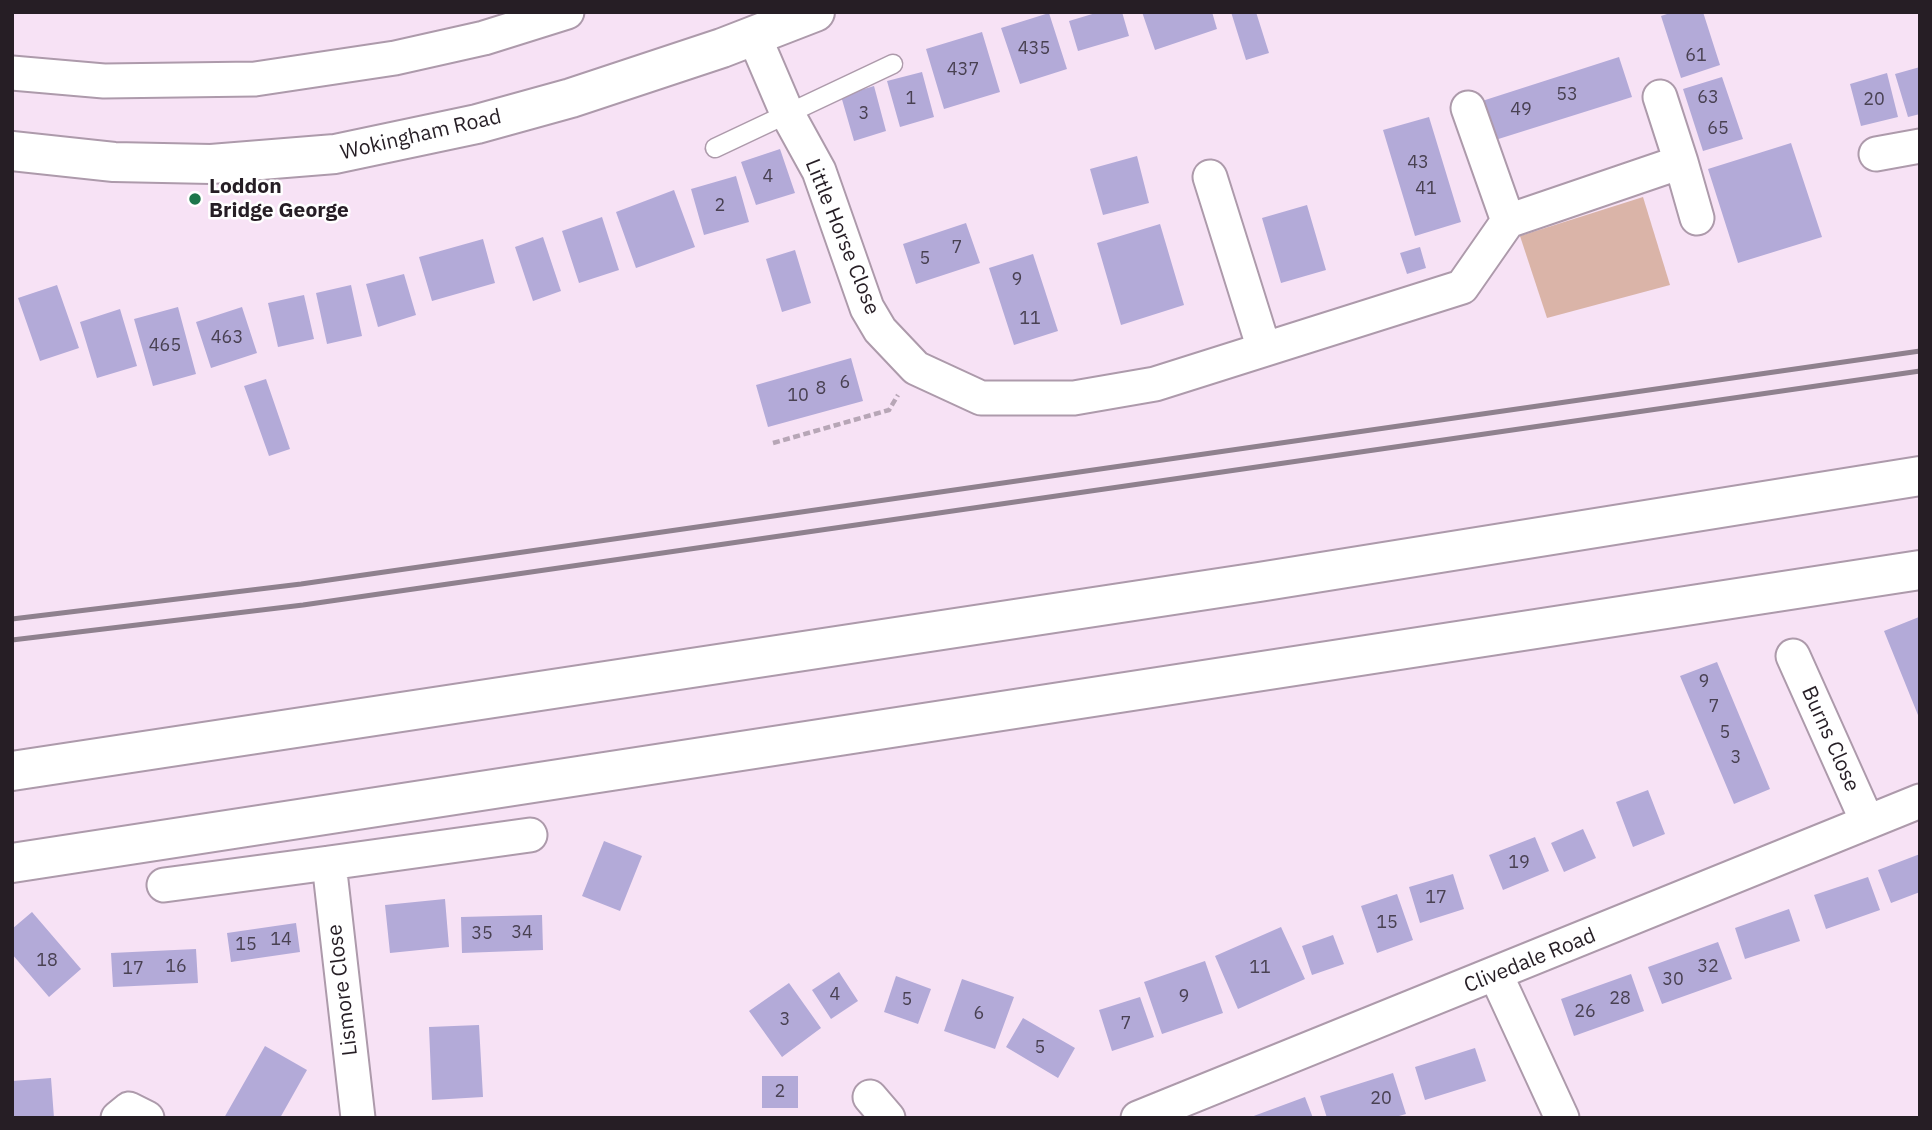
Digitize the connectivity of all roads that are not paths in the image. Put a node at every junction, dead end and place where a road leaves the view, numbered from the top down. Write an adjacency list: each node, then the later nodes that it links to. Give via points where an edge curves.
1 (567, 12): 5 (street, via 484,38 395,58 255,79 104,81)
2 (815, 12): 3 (main road, Wokingham Road)
3 (754, 36): 8 (street, Little Horse Close); 11 (main road, Wokingham Road, via 477,124 322,156 211,164 114,162)
4 (892, 64): 8 (lane)
5 (12, 73)
6 (1660, 97): 13 (street)
7 (1468, 108): 16 (street)
8 (787, 113): 10 (lane); 17 (street, Little Horse Close, via 824,181 867,308 895,349 916,368 981,398 1074,398 1155,384)
9 (1920, 146): 12 (street)
10 (715, 148)
11 (12, 151)
12 (1876, 154)
13 (1681, 162): 15 (street); 16 (street)
14 (1210, 177): 17 (street)
15 (1697, 218)
16 (1508, 221): 17 (street, Little Horse Close, via 1462,287)
17 (1264, 349)
18 (1920, 476): 21 (main road, via 1259,582)
19 (1920, 570): 27 (main road)
20 (1793, 656): 25 (street, Burns Close)
21 (178, 745): 22 (lane); 23 (main road)
22 (12, 752)
23 (12, 771)
24 (1920, 801): 25 (street, Clivedale Road)
25 (1867, 821): 30 (street, Clivedale Road)
26 (530, 835): 28 (street)
27 (12, 863)
28 (329, 863): 29 (street); 33 (street, Lismore Close)
29 (164, 885)
30 (1496, 975): 34 (street, Clivedale Road); 35 (street)
31 (118, 1118): 32 (street, via 129,1109)
32 (147, 1118)
33 (358, 1118)
34 (1138, 1118)
35 (1562, 1118)

